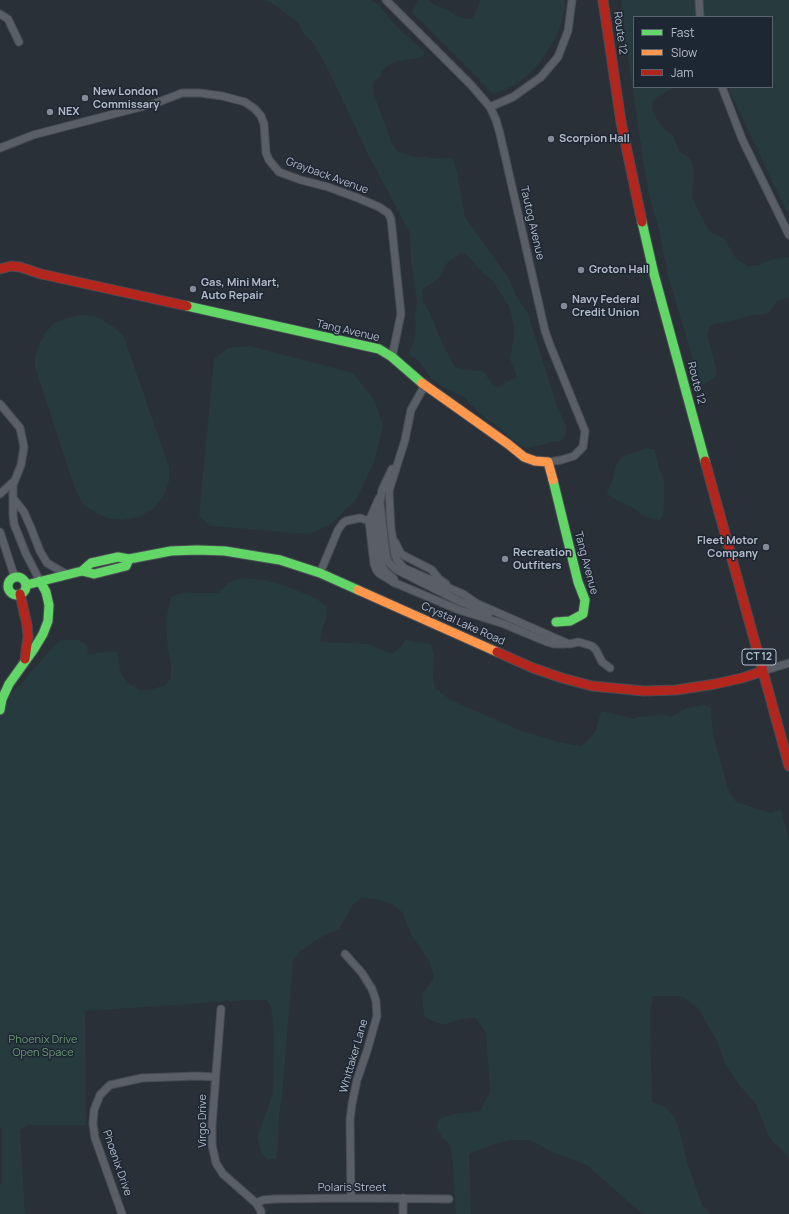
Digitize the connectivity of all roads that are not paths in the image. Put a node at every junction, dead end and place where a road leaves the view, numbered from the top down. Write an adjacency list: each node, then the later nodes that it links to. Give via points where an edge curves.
1 (386, 0): 9 (street, Tautog Avenue)
2 (572, 0): 9 (street, via 568,31 558,56 541,77 513,97)
3 (603, 0): 37 (main road, Route 12 / CT 12, via 623,129 649,254)
4 (699, 0): 6 (street)
5 (0, 14): 7 (street, via 8,19)
6 (700, 16)
7 (19, 42)
8 (722, 88): 11 (street, via 742,139)
9 (490, 107): 17 (street, Tautog Avenue, via 500,134 550,345 585,431 583,447 574,456)
10 (0, 148): 13 (street, Grayback Avenue, via 33,135 156,103 182,92 222,96 246,102 261,116 266,153 279,172 358,198 388,213 391,219 401,314)
11 (789, 234)
12 (0, 269): 13 (main road, Tang Avenue, via 20,267 41,274 379,349)
13 (392, 357): 14 (main road, Tang Avenue)
14 (424, 385): 16 (street, via 411,410); 17 (main road, Tang Avenue, via 524,457)
15 (0, 404): 18 (street, via 20,428 24,447 21,465)
16 (402, 450): 19 (street); 33 (street, via 389,491 395,555 400,565)
17 (548, 462): 32 (main road, Tang Avenue, via 584,600 583,614 570,621)
18 (14, 481): 20 (street); 21 (street)
19 (382, 490): 22 (street); 33 (street, via 380,503 384,541 391,566 463,603)
20 (0, 494)
21 (13, 498): 26 (street, via 24,512 47,563); 28 (street, via 14,524)
22 (375, 505): 23 (street); 30 (street, via 380,561 392,578)
23 (369, 521): 25 (street, via 360,518 343,523); 30 (street, via 377,571)
24 (0, 532): 27 (street)
25 (320, 573): 26 (main road, Crystal Lake Road, via 280,560 225,551 197,550 171,551 130,559 118,557 91,563 82,571); 37 (main road, Crystal Lake Road, via 533,668 592,686 644,691 676,690 715,684)
26 (66, 574): 28 (main road, Crystal Lake Road)
27 (15, 578): 29 (main road, via 22,579); 31 (main road, via 10,581 9,588 13,594)
28 (40, 580): 29 (main road, Crystal Lake Road); 34 (main road, via 49,605 48,621 43,634)
29 (26, 585): 31 (main road)
30 (406, 587): 33 (street, via 547,642)
31 (20, 594): 34 (main road, via 28,637)
32 (556, 622)
33 (569, 644): 36 (street, via 579,642 592,646 602,662)
34 (25, 660): 38 (main road, via 9,684)
35 (789, 662): 37 (street, Crystal Lake Road)
36 (610, 668)
37 (763, 672): 39 (main road, Route 12 / CT 12)
38 (0, 710)
39 (789, 766)
40 (345, 954): 43 (street, Whittaker Lane, via 362,972 372,990 377,1016 352,1104)
41 (221, 1009): 42 (street, Virgo Drive)
42 (215, 1077): 46 (street, Virgo Drive, via 212,1145 216,1163 223,1174); 47 (street, Phoenix Drive, via 142,1078 110,1085 100,1095 94,1110 95,1138)
43 (351, 1198): 44 (street, Polaris Street); 46 (street, Polaris Street, via 274,1199)
44 (403, 1198): 45 (street, Polaris Street); 49 (street)
45 (449, 1199)
46 (256, 1203): 48 (street, Virgo Drive)
47 (122, 1214)
48 (261, 1214)
49 (403, 1214)

